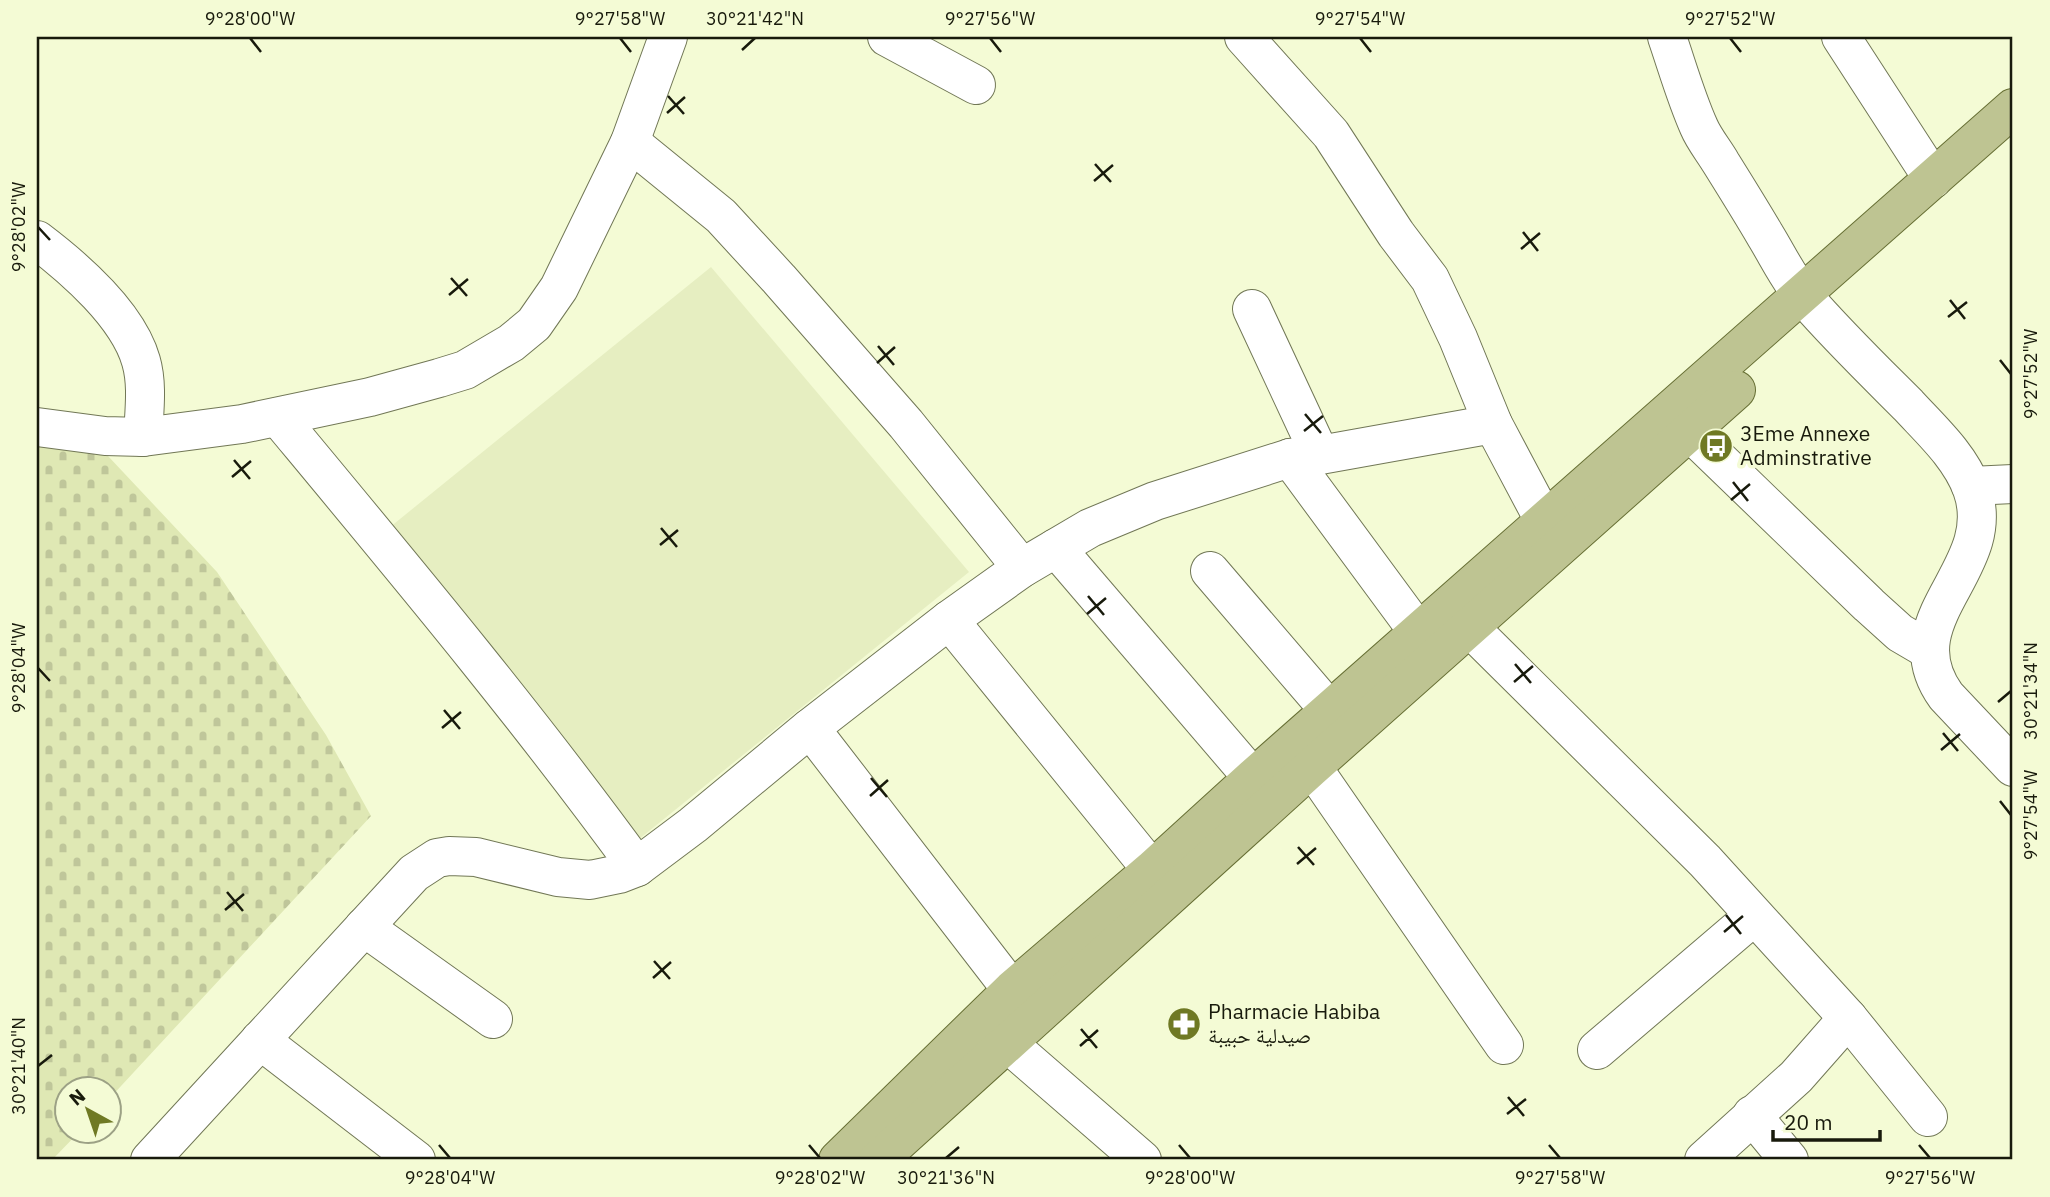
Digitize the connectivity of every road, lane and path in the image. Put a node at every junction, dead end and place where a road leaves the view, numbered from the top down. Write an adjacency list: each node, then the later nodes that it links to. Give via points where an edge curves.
1 (668, 37): 8 (street)
2 (887, 37): 6 (street)
3 (1667, 37): 12 (street, via 1699,128)
4 (1841, 37): 10 (street)
5 (1247, 38): 15 (street, via 1331,134 1430,279)
6 (976, 85)
7 (2013, 108): 10 (main road)
8 (630, 142): 14 (street, via 559,288 534,324 511,344 465,370); 24 (street, via 721,216 779,279 906,424)
9 (2013, 142): 12 (main road)
10 (1933, 179): 12 (main road)
11 (37, 240): 18 (street, via 98,295 133,341 144,380)
12 (1812, 305): 17 (main road); 21 (street, via 1931,430); 22 (main road)
13 (1252, 309): 19 (street)
14 (278, 417): 18 (street); 35 (street)
15 (1493, 424): 19 (street); 22 (street)
16 (37, 427): 18 (street)
17 (1689, 432): 27 (main road); 29 (street, via 1868,605 1900,633)
18 (143, 437)
19 (1305, 456): 23 (street, via 1155,501); 28 (street)
20 (2013, 484): 21 (street)
21 (1971, 486): 29 (street, via 1978,508 1973,547 1940,608)
22 (1545, 522): 28 (main road)
23 (1056, 548): 24 (street); 34 (street)
24 (1022, 568): 26 (street)
25 (1210, 571): 30 (street)
26 (949, 620): 31 (street); 36 (street)
27 (1470, 628): 32 (main road); 37 (street, via 1705,861)
28 (1419, 633): 30 (main road)
29 (1930, 650): 33 (street, via 1933,673 1946,696)
30 (1330, 711): 34 (main road)
31 (810, 728): 35 (street); 39 (street)
32 (1312, 767): 42 (main road); 44 (street)
33 (2013, 767)
34 (1253, 778): 36 (main road)
35 (637, 867): 38 (street, via 590,880 475,857 437,858 414,873)
36 (1152, 870): 39 (main road)
37 (1754, 916): 40 (street); 45 (street)
38 (364, 927): 41 (street); 43 (street)
39 (1012, 990): 42 (main road)
40 (1847, 1018): 46 (street, via 1796,1077); 47 (street)
41 (493, 1019)
42 (994, 1031): 49 (main road); 51 (main road, via 892,1106); 52 (street)
43 (260, 1040): 48 (street); 50 (street)
44 (1504, 1045)
45 (1597, 1050)
46 (1752, 1115): 53 (street); 54 (street)
47 (1928, 1117)
48 (169, 1154)
49 (895, 1154)
50 (416, 1160)
51 (838, 1160)
52 (1142, 1160)
53 (1704, 1160)
54 (1789, 1160)

